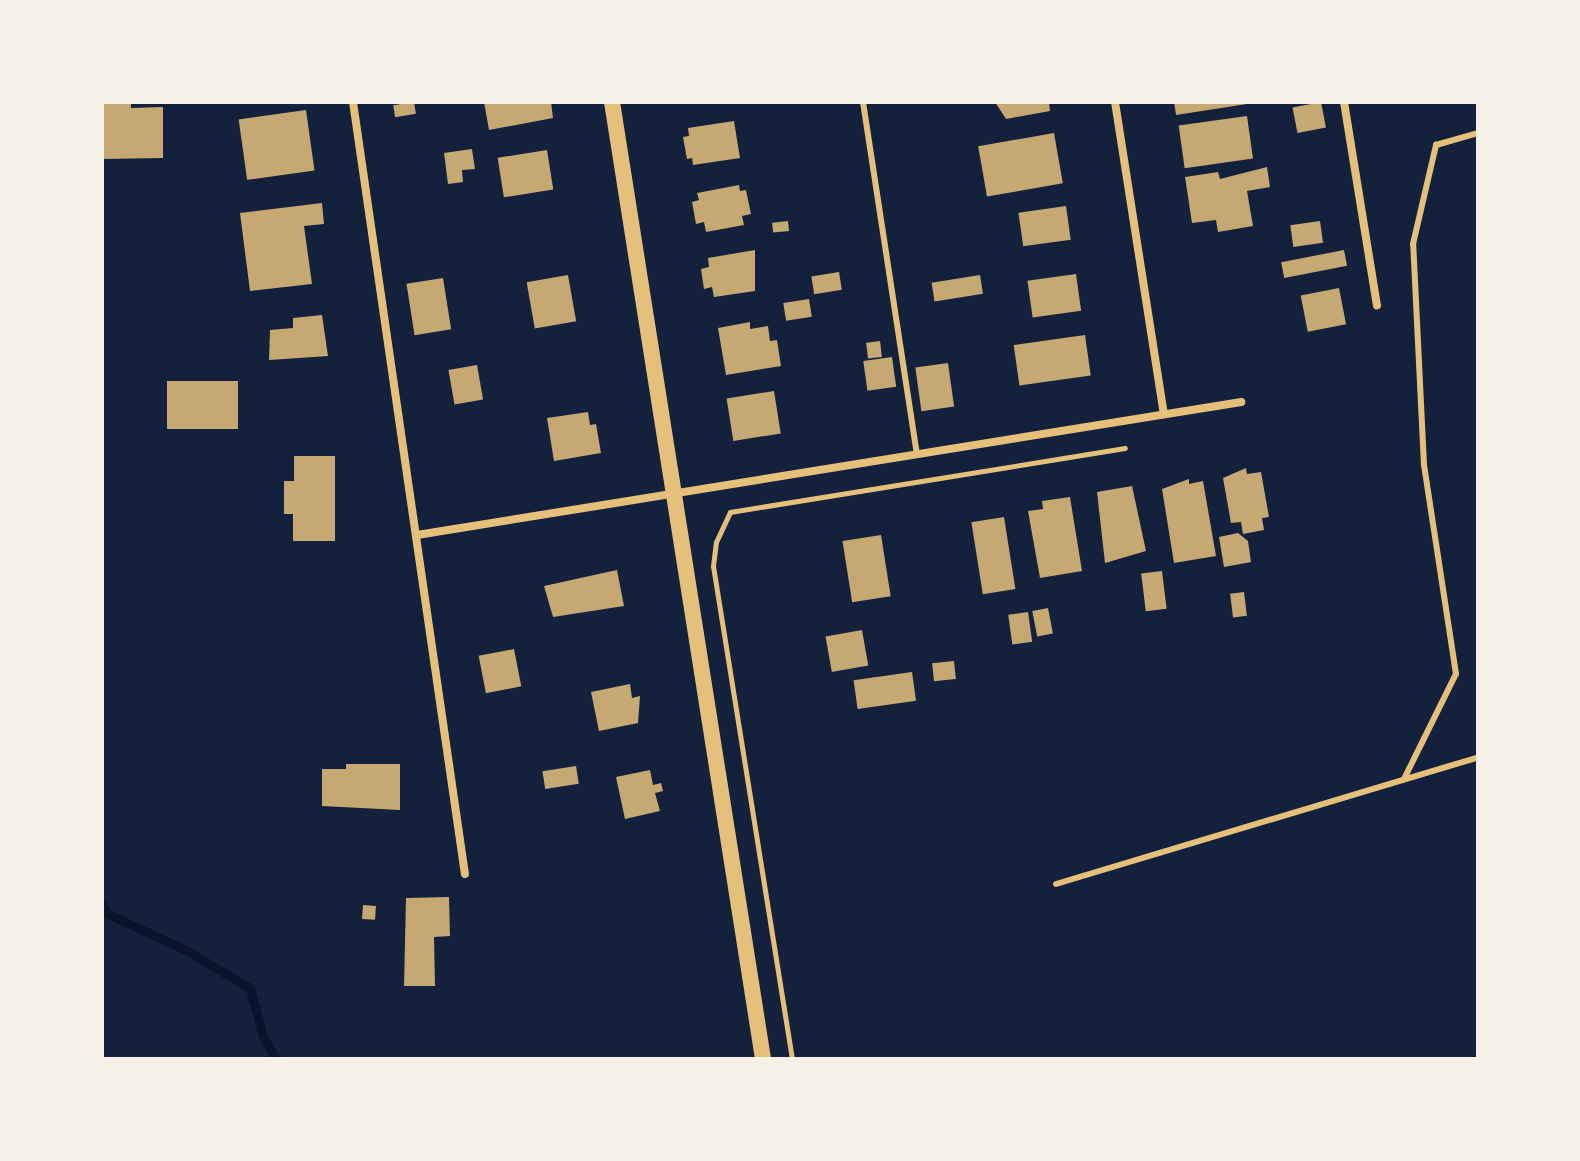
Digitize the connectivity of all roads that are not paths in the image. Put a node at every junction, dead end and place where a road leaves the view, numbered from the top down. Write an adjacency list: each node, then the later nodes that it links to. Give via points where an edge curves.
1 (353, 102): 12 (street)
2 (612, 102): 11 (main road)
3 (863, 102): 10 (lane)
4 (1115, 102): 9 (street)
5 (1344, 102): 7 (street)
6 (1478, 133): 14 (lane, via 1436,145 1413,244 1424,465 1456,674)
7 (1377, 305)
8 (1241, 402): 9 (street)
9 (1164, 414): 10 (street)
10 (917, 453): 11 (street)
11 (673, 491): 12 (street); 17 (main road)
12 (417, 535): 15 (street)
13 (1478, 757): 14 (lane)
14 (1404, 779): 16 (lane)
15 (465, 874)
16 (1056, 884)
17 (763, 1059)

